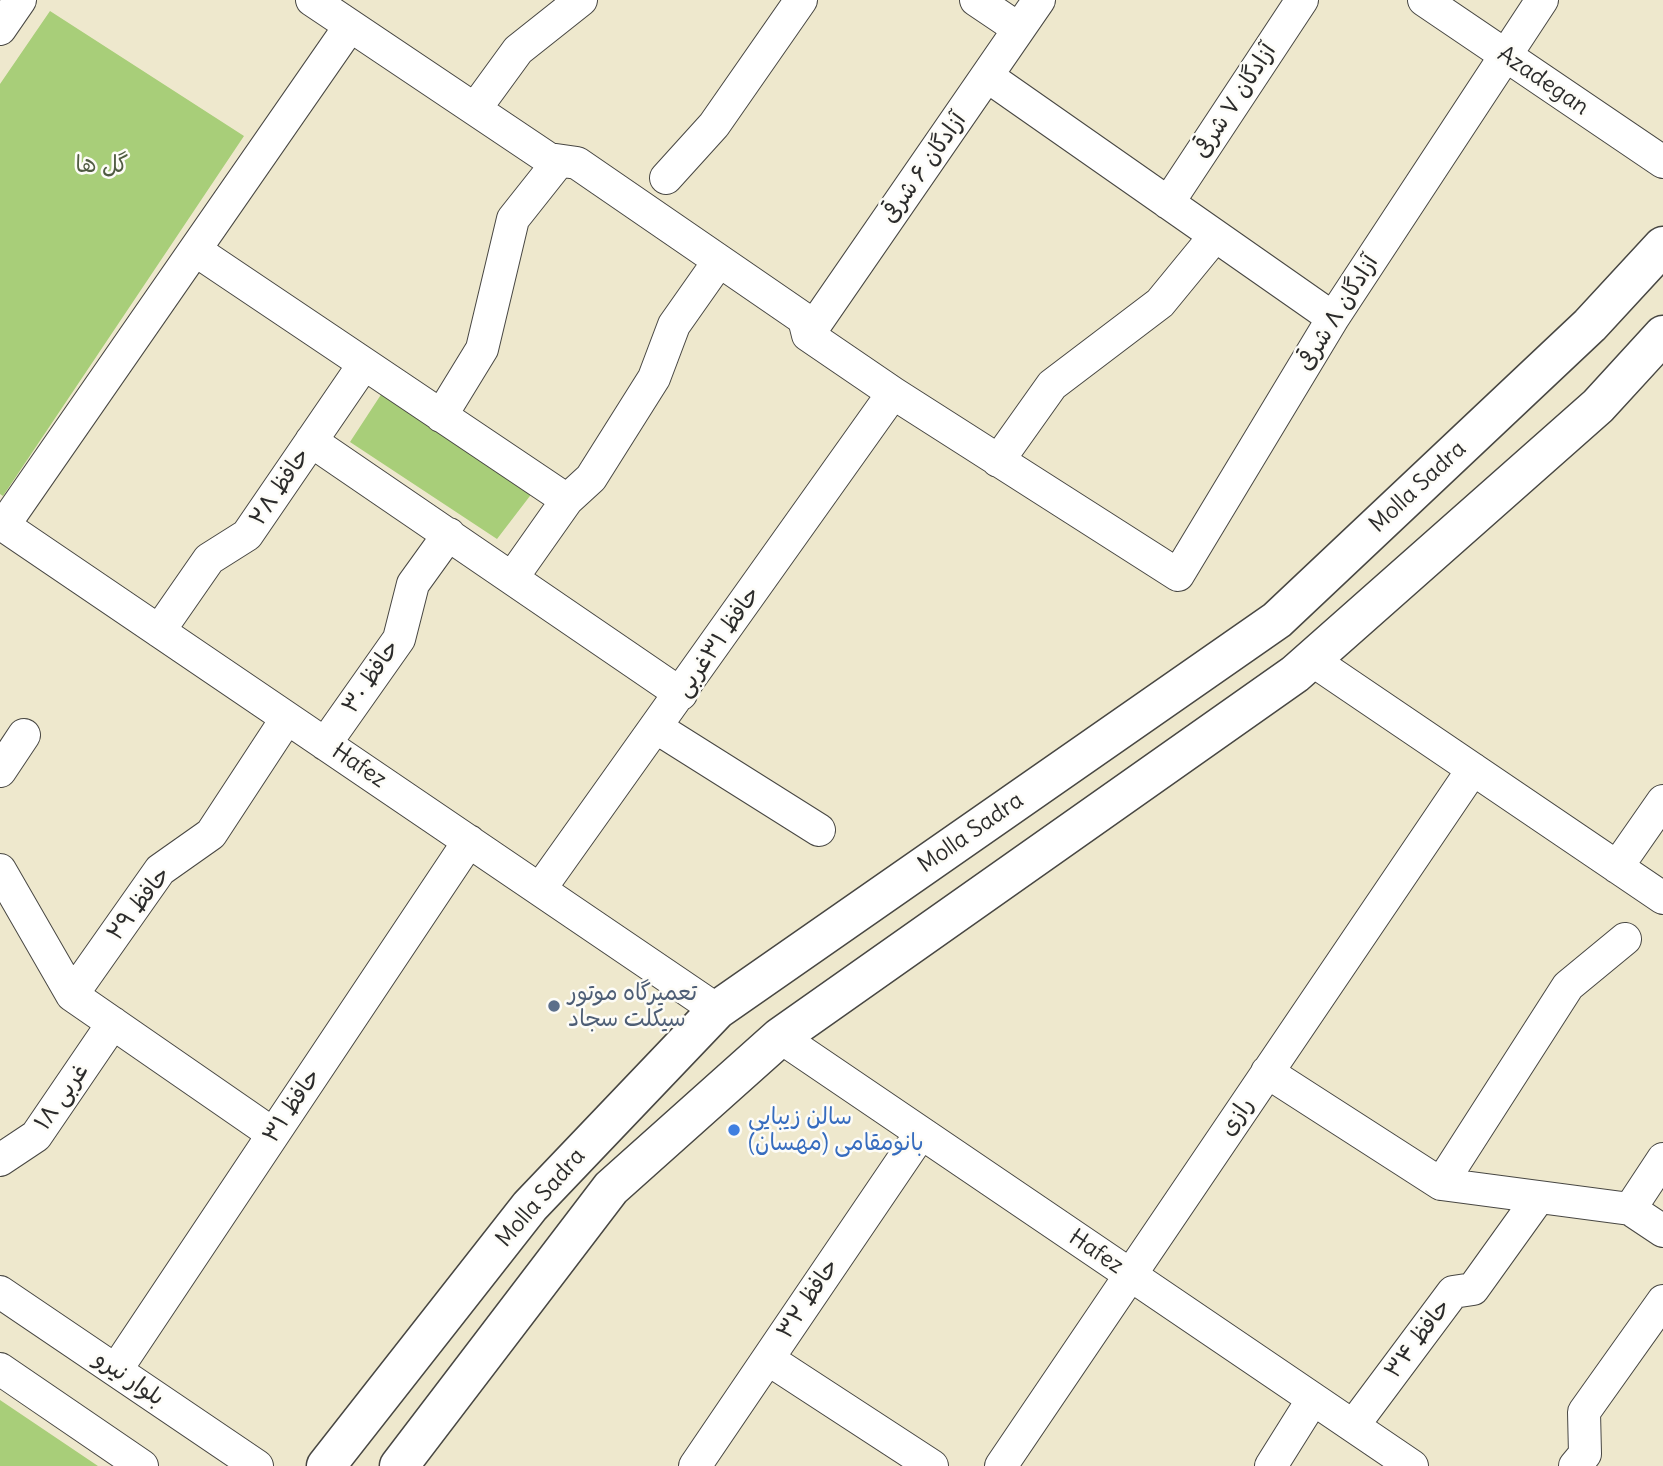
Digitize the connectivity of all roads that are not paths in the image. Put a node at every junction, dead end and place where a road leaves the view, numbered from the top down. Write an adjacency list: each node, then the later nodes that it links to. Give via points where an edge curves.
1 (20, 0): 11 (street)
2 (313, 0): 10 (street)
3 (581, 0): 15 (street, via 518,50)
4 (802, 0): 18 (street, via 714,125)
5 (976, 0): 12 (street)
6 (1039, 0): 12 (street, آزادگان ۶ شرقی)
7 (1302, 0): 19 (street, آزادگان ۷ شرقی)
8 (1424, 0): 13 (street, Azadegan)
9 (1542, 0): 13 (street, آزادگان ۸ شرقی)
10 (350, 26): 15 (street); 22 (street)
11 (0, 29)
12 (1019, 29): 14 (street, آزادگان ۶ شرقی)
13 (1505, 55): 17 (street, Azadegan); 24 (street, آزادگان ۸ شرقی)
14 (987, 76): 19 (street); 25 (street, آزادگان ۶ شرقی)
15 (475, 109): 16 (street, via 549,159)
16 (559, 160): 23 (street, via 577,163); 29 (street, via 513,219 482,349)
17 (1663, 162)
18 (666, 178)
19 (1168, 203): 20 (street)
20 (1215, 236): 24 (street); 31 (street, via 1160,303 1052,385)
21 (1663, 246): 54 (main road, Molla Sadra, via 1590,325 1277,620)
22 (195, 250): 27 (street); 33 (street)
23 (719, 261): 25 (street, via 804,319); 32 (street, via 674,325 654,378 592,478)
24 (1333, 318): 31 (street, آزادگان ۸ شرقی, via 1178,575)
25 (808, 335): 28 (street)
26 (1663, 335): 37 (main road, Molla Sadra, via 1598,406)
27 (364, 364): 29 (street); 30 (street, حافظ ۲۸)
28 (893, 393): 31 (street); 38 (street, حافظ ۳۱غربی)
29 (441, 415): 32 (street)
30 (311, 441): 34 (street); 36 (street, حافظ ۲۸, via 247,535 209,559)
31 (998, 461)
32 (567, 500): 35 (street)
33 (2, 524): 36 (street, Hafez)
34 (449, 534): 35 (street); 42 (street, حافظ ۳۰, via 413,584 399,639)
35 (512, 578): 38 (street)
36 (159, 631): 39 (street, Hafez)
37 (1312, 660): 43 (street); 56 (main road, Molla Sadra)
38 (681, 694): 40 (street, حافظ ۳۱غربی)
39 (287, 718): 42 (street, Hafez); 53 (street, حافظ ۲۹, via 211,834 160,870)
40 (657, 728): 46 (street); 50 (street, حافظ ۳۱غربی)
41 (24, 735): 44 (street)
42 (325, 744): 47 (street, Hafez)
43 (1473, 769): 48 (street); 57 (street, رازی)
44 (0, 771)
45 (1663, 801): 48 (street)
46 (819, 830)
47 (469, 841): 50 (street, Hafez); 59 (street, حافظ ۳۱)
48 (1617, 867): 51 (street)
49 (0, 870): 53 (street)
50 (540, 889): 54 (street, Hafez)
51 (1663, 898)
52 (1625, 939): 62 (street, via 1568,986)
53 (72, 995): 55 (street)
54 (718, 1010): 76 (main road, Molla Sadra, via 530,1206)
55 (113, 1023): 59 (street); 61 (street, ۱۸ غربی, via 36,1136)
56 (780, 1037): 58 (street, Hafez); 77 (main road, Molla Sadra, via 611,1188)
57 (1267, 1072): 62 (street); 66 (street, رازی)
58 (921, 1133): 66 (street, Hafez); 69 (street, حافظ ۳۲)
59 (273, 1134): 71 (street, حافظ ۳۱)
60 (1663, 1159): 64 (street)
61 (0, 1160)
62 (1441, 1184): 63 (street)
63 (1539, 1197): 64 (street); 73 (street, حافظ ۳۴, via 1473,1289 1453,1292)
64 (1630, 1209): 65 (street)
65 (1663, 1231)
66 (1130, 1275): 72 (street, Hafez); 80 (street, رازی)
67 (0, 1292): 71 (street, بلوار نیرو)
68 (1663, 1301): 83 (street, via 1584,1412 1585,1454)
69 (768, 1359): 78 (street, حافظ ۳۲); 79 (street)
70 (0, 1369): 74 (street)
71 (116, 1370): 75 (street, بلوار نیرو)
72 (1313, 1399): 73 (street, Hafez); 81 (street)
73 (1353, 1426): 82 (street, Hafez)
74 (142, 1466)
75 (257, 1466)
76 (326, 1466)
77 (399, 1466)
78 (695, 1466)
79 (932, 1466)
80 (1001, 1466)
81 (1271, 1466)
82 (1412, 1466)
83 (1576, 1466)

